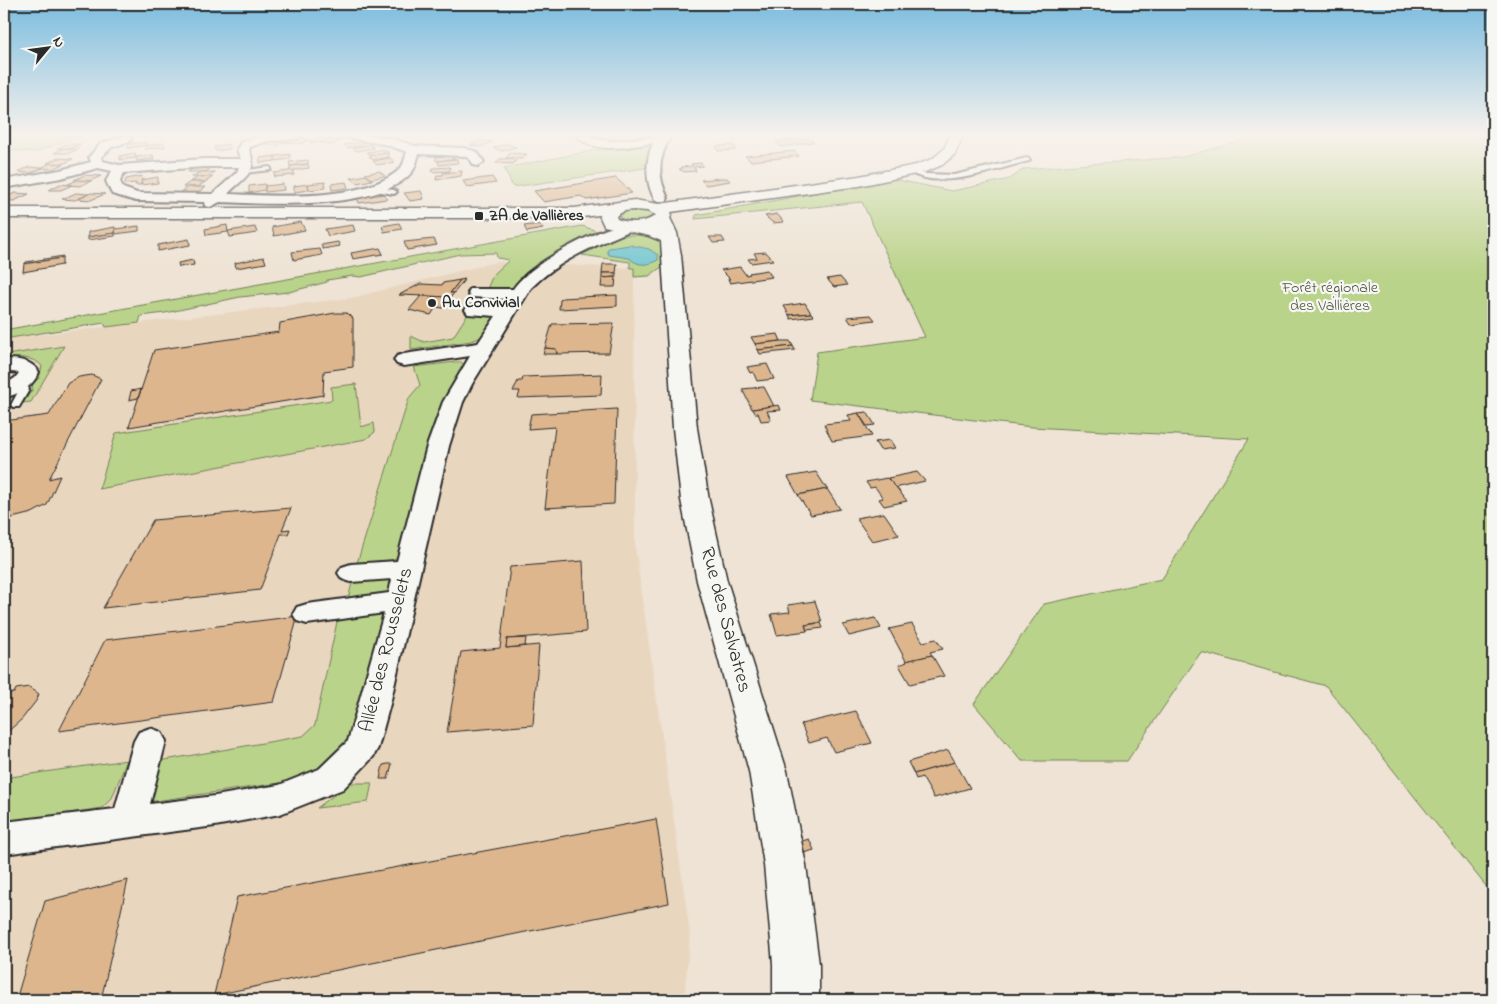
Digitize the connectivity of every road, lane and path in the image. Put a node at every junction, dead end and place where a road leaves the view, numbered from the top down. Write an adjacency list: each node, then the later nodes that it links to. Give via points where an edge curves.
1 (114, 182): 8 (street, via 117,191 136,197)
2 (232, 182): 8 (street)
3 (391, 182): 6 (street)
4 (654, 182): 10 (street)
5 (853, 182): 10 (street)
6 (371, 189): 7 (lane); 8 (street, via 310,200)
7 (394, 192)
8 (218, 198): 9 (street)
9 (196, 212): 11 (street); 12 (street, via 574,213)
10 (662, 212): 12 (street); 12 (street, via 652,230 631,227); 26 (street, Rue des Salvatres, via 695,500 712,581 768,771 785,865 796,964)
11 (4, 213)
12 (612, 219): 14 (street, Allée des Rousselets, via 535,273)
13 (475, 301): 14 (street)
14 (513, 302): 15 (street, Allée des Rousselets)
15 (484, 348): 16 (street); 19 (street, Allée des Rousselets, via 453,402 438,446)
16 (404, 360)
17 (4, 365): 18 (street, via 26,368 28,372)
18 (10, 398)
19 (408, 569): 20 (street); 21 (street, Allée des Rousselets)
20 (351, 573)
21 (400, 601): 22 (street); 24 (street, Allée des Rousselets, via 362,748 331,779 278,808 215,811)
22 (307, 614)
23 (150, 740): 24 (street)
24 (128, 822): 25 (street, Allée des Rousselets)
25 (4, 838)
26 (796, 1000)

